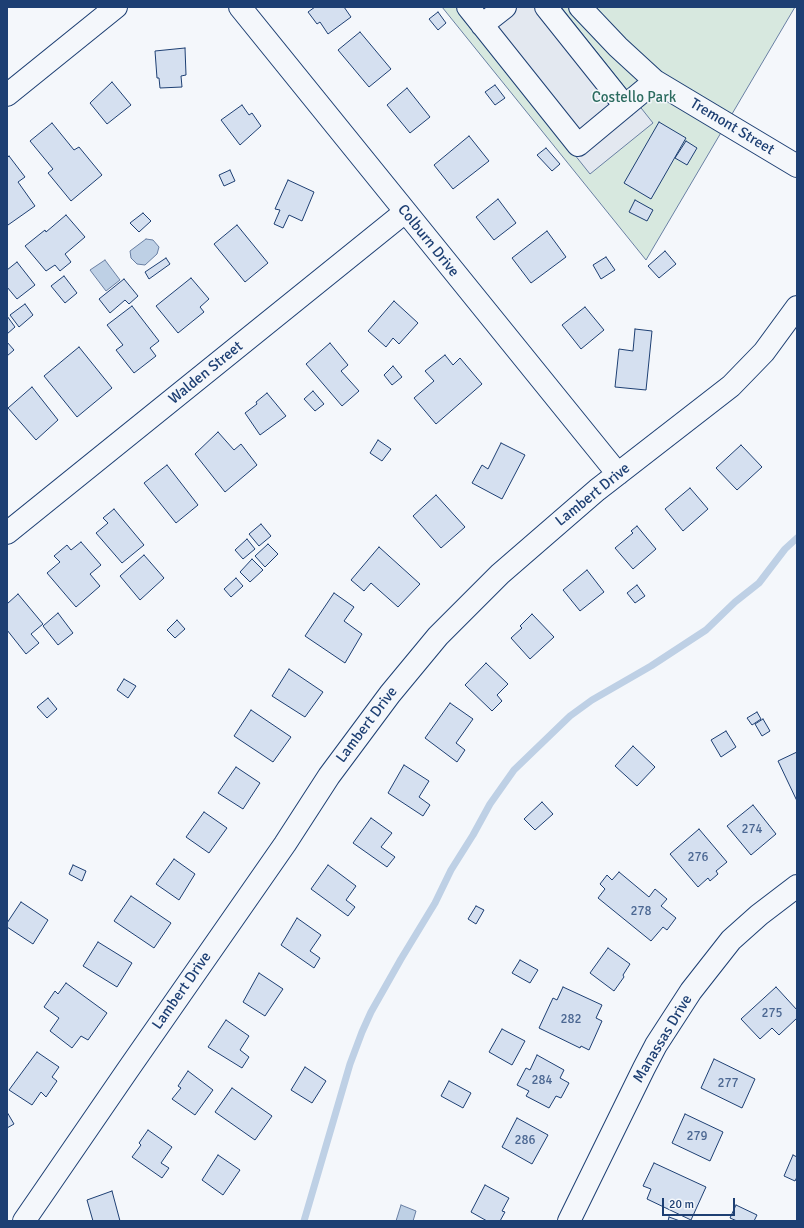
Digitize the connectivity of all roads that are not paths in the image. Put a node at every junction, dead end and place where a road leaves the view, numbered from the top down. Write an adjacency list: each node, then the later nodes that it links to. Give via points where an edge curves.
1 (116, 7): 9 (street)
2 (240, 7): 12 (street, Colburn Drive)
3 (468, 7): 7 (street)
4 (506, 7): 7 (street)
5 (546, 7): 10 (street)
6 (580, 7): 8 (street, Tremont Street)
7 (482, 25): 10 (street, via 578,145)
8 (655, 81): 10 (street); 11 (street, Tremont Street)
9 (7, 95)
10 (625, 106)
11 (797, 166)
12 (405, 212): 14 (street, Colburn Drive); 15 (street, Walden Street)
13 (797, 307): 14 (street, Lambert Drive, via 764,352 731,386)
14 (618, 474): 17 (street, Lambert Drive, via 476,597 438,636 390,694 330,776)
15 (7, 533)
16 (797, 886): 18 (street, Manassas Drive, via 731,940 691,991 656,1045)
17 (24, 1221)
18 (569, 1221)

